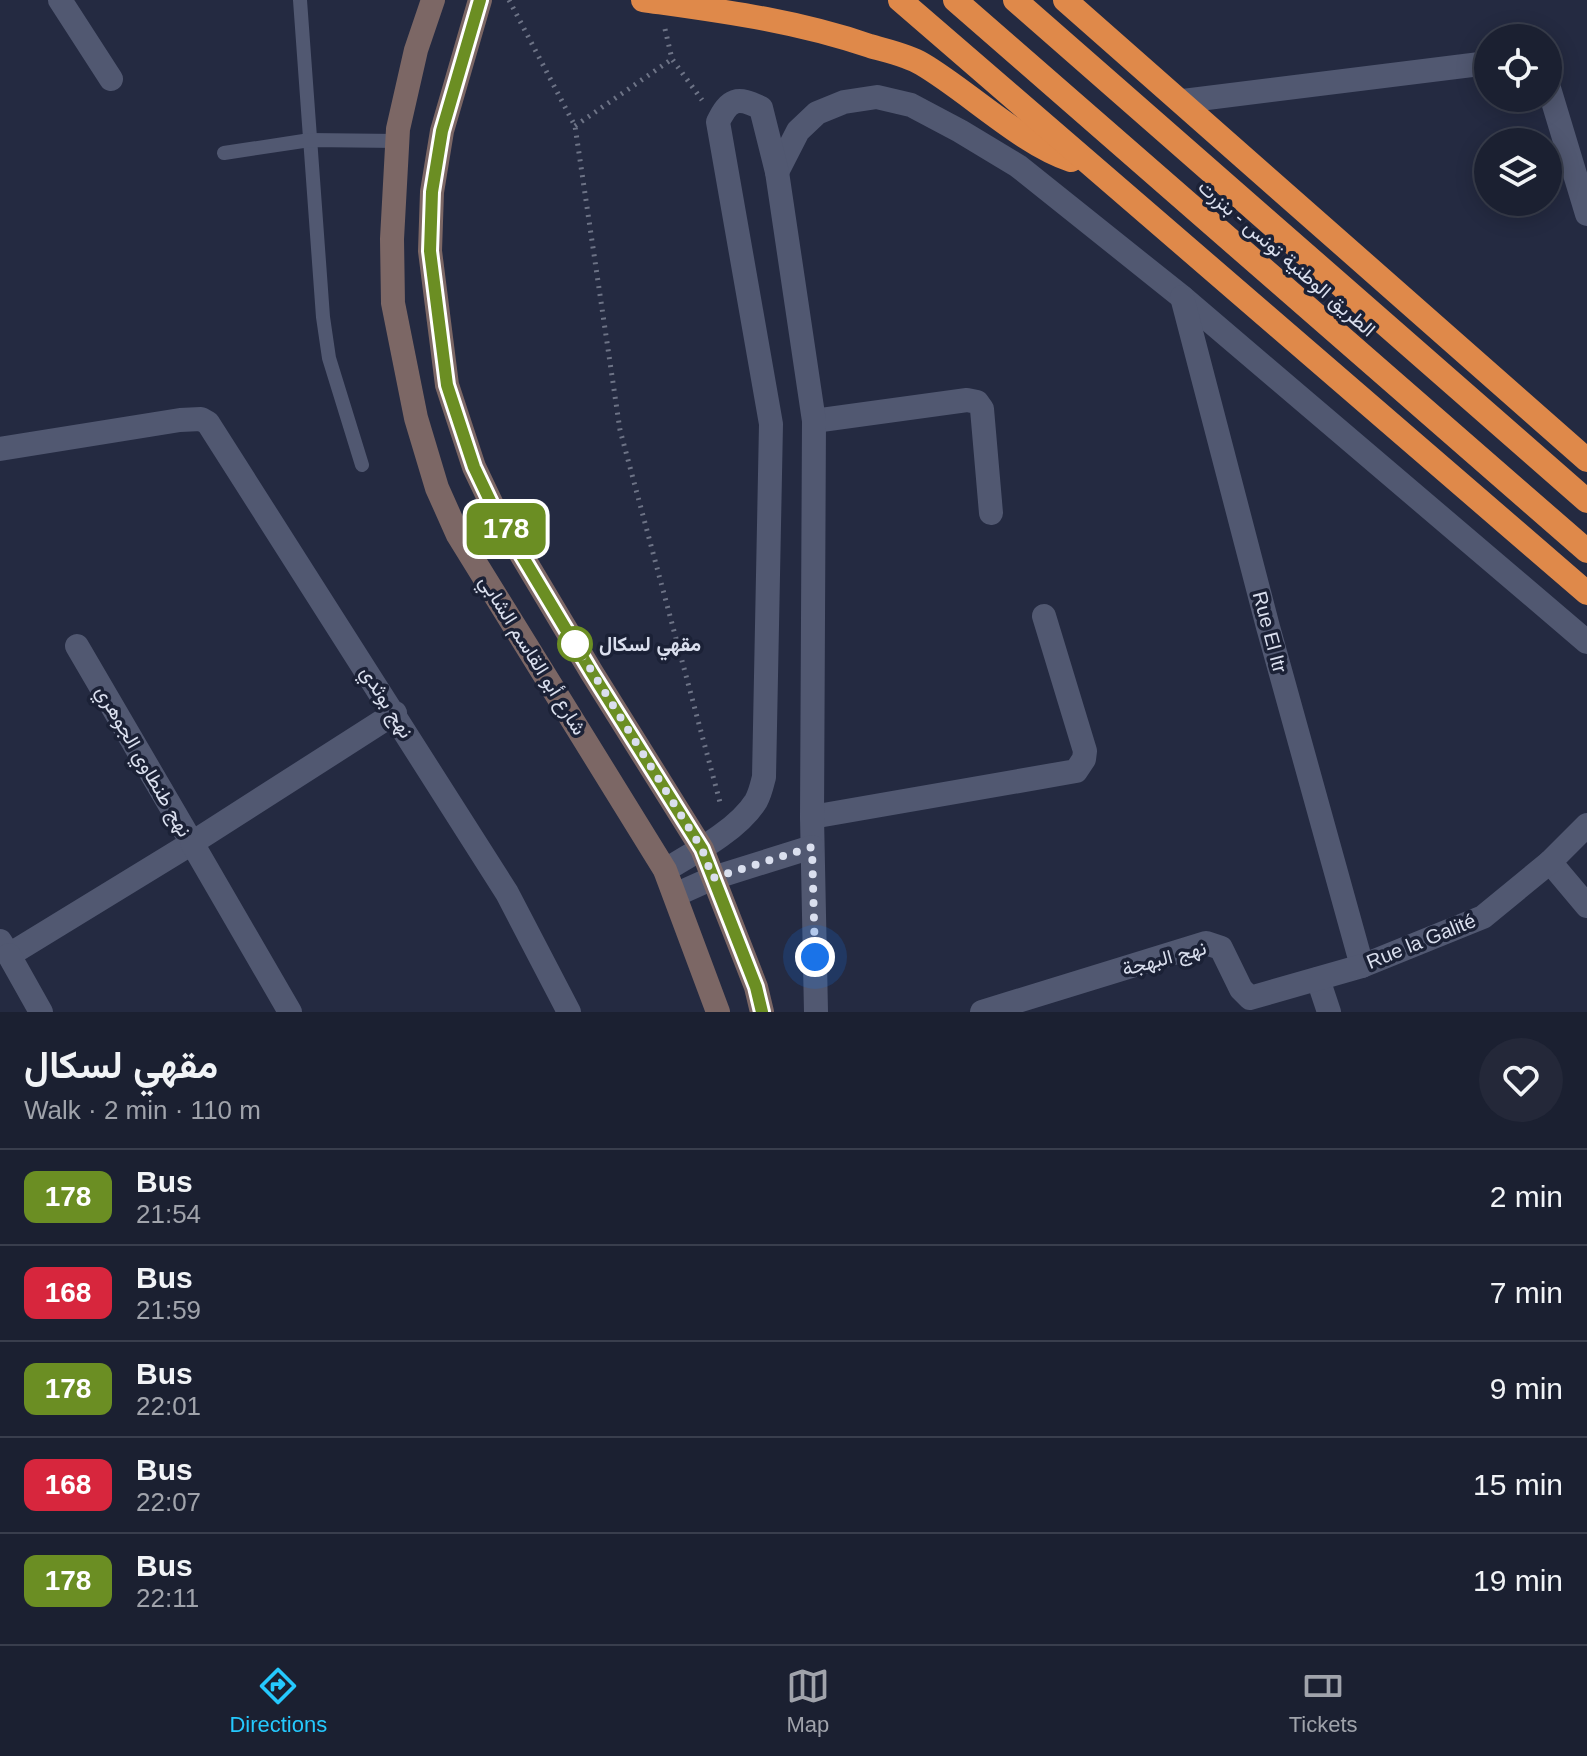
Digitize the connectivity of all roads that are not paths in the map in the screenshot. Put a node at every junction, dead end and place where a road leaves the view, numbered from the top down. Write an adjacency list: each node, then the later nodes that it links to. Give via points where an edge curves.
1 (60, 0): 13 (street)
2 (300, 0): 16 (lane)
3 (433, 0): 17 (street, شارع أبو القاسم الشابي, via 404,97)
4 (480, 0): 39 (street, شارع أبو القاسم الشابي, via 442,131 432,192 430,251 447,385 494,509)
5 (643, 0): 19 (highway, via 763,16 920,63 1057,155)
6 (900, 0): 19 (highway)
7 (955, 0): 29 (highway, الطريق الوطنية تونس - بنزرت)
8 (1015, 0): 27 (highway, الطريق الوطنية تونس - بنزرت)
9 (1065, 0): 11 (highway)
10 (1076, 0): 11 (highway)
11 (1134, 60): 14 (highway)
12 (1474, 65): 14 (street)
13 (111, 79)
14 (1183, 101): 25 (highway)
15 (1556, 112): 21 (street)
16 (310, 140): 17 (lane); 18 (lane); 26 (lane, via 329,358)
17 (398, 141): 41 (street, شارع أبو القاسم الشابي, via 393,303 416,418 437,488 458,535)
18 (224, 153)
19 (1092, 166): 30 (highway)
20 (777, 172): 22 (street, via 798,131 817,113 877,97 911,105 1018,166); 23 (street); 39 (street, via 761,108 747,100 735,101 718,122 771,424 764,777 748,812)
21 (1587, 214)
22 (1182, 297): 32 (street); 46 (street, Rue El Itr)
23 (814, 421): 28 (street, via 977,402 982,409); 35 (street)
24 (0, 449): 34 (street, نهج بوثدي, via 180,420 208,423)
25 (1587, 460)
26 (362, 465)
27 (1587, 501)
28 (991, 513)
29 (1587, 551)
30 (1587, 593)
31 (1044, 616): 35 (street, via 1085,751 1076,771)
32 (1587, 642)
33 (77, 646): 37 (street, نهج طنطاوي الجوهري)
34 (395, 713): 37 (street); 50 (street, نهج بوثدي, via 507,893)
35 (812, 817): 38 (street)
36 (1587, 825): 40 (street, Rue la Galité)
37 (192, 843): 45 (street, نهج طنطاوي الجوهري); 49 (street)
38 (812, 847): 42 (street); 53 (street)
39 (702, 849): 41 (street); 42 (street, شارع أبو القاسم الشابي)
40 (1550, 862): 44 (street); 46 (street, Rue la Galité, via 1483,917)
41 (665, 870): 43 (street, شارع أبو القاسم الشابي)
42 (713, 878): 43 (street); 52 (street, شارع أبو القاسم الشابي)
43 (675, 895): 51 (street, شارع أبو القاسم الشابي)
44 (1587, 906)
45 (4, 948): 48 (street)
46 (1362, 966): 47 (street, Rue la Galité)
47 (1318, 979): 54 (street, نهج البهجة, via 1250,998 1221,948 1206,943); 55 (street)
48 (41, 1012)
49 (290, 1012)
50 (569, 1012)
51 (718, 1012)
52 (762, 1012)
53 (816, 1012)
54 (982, 1012)
55 (1329, 1012)

